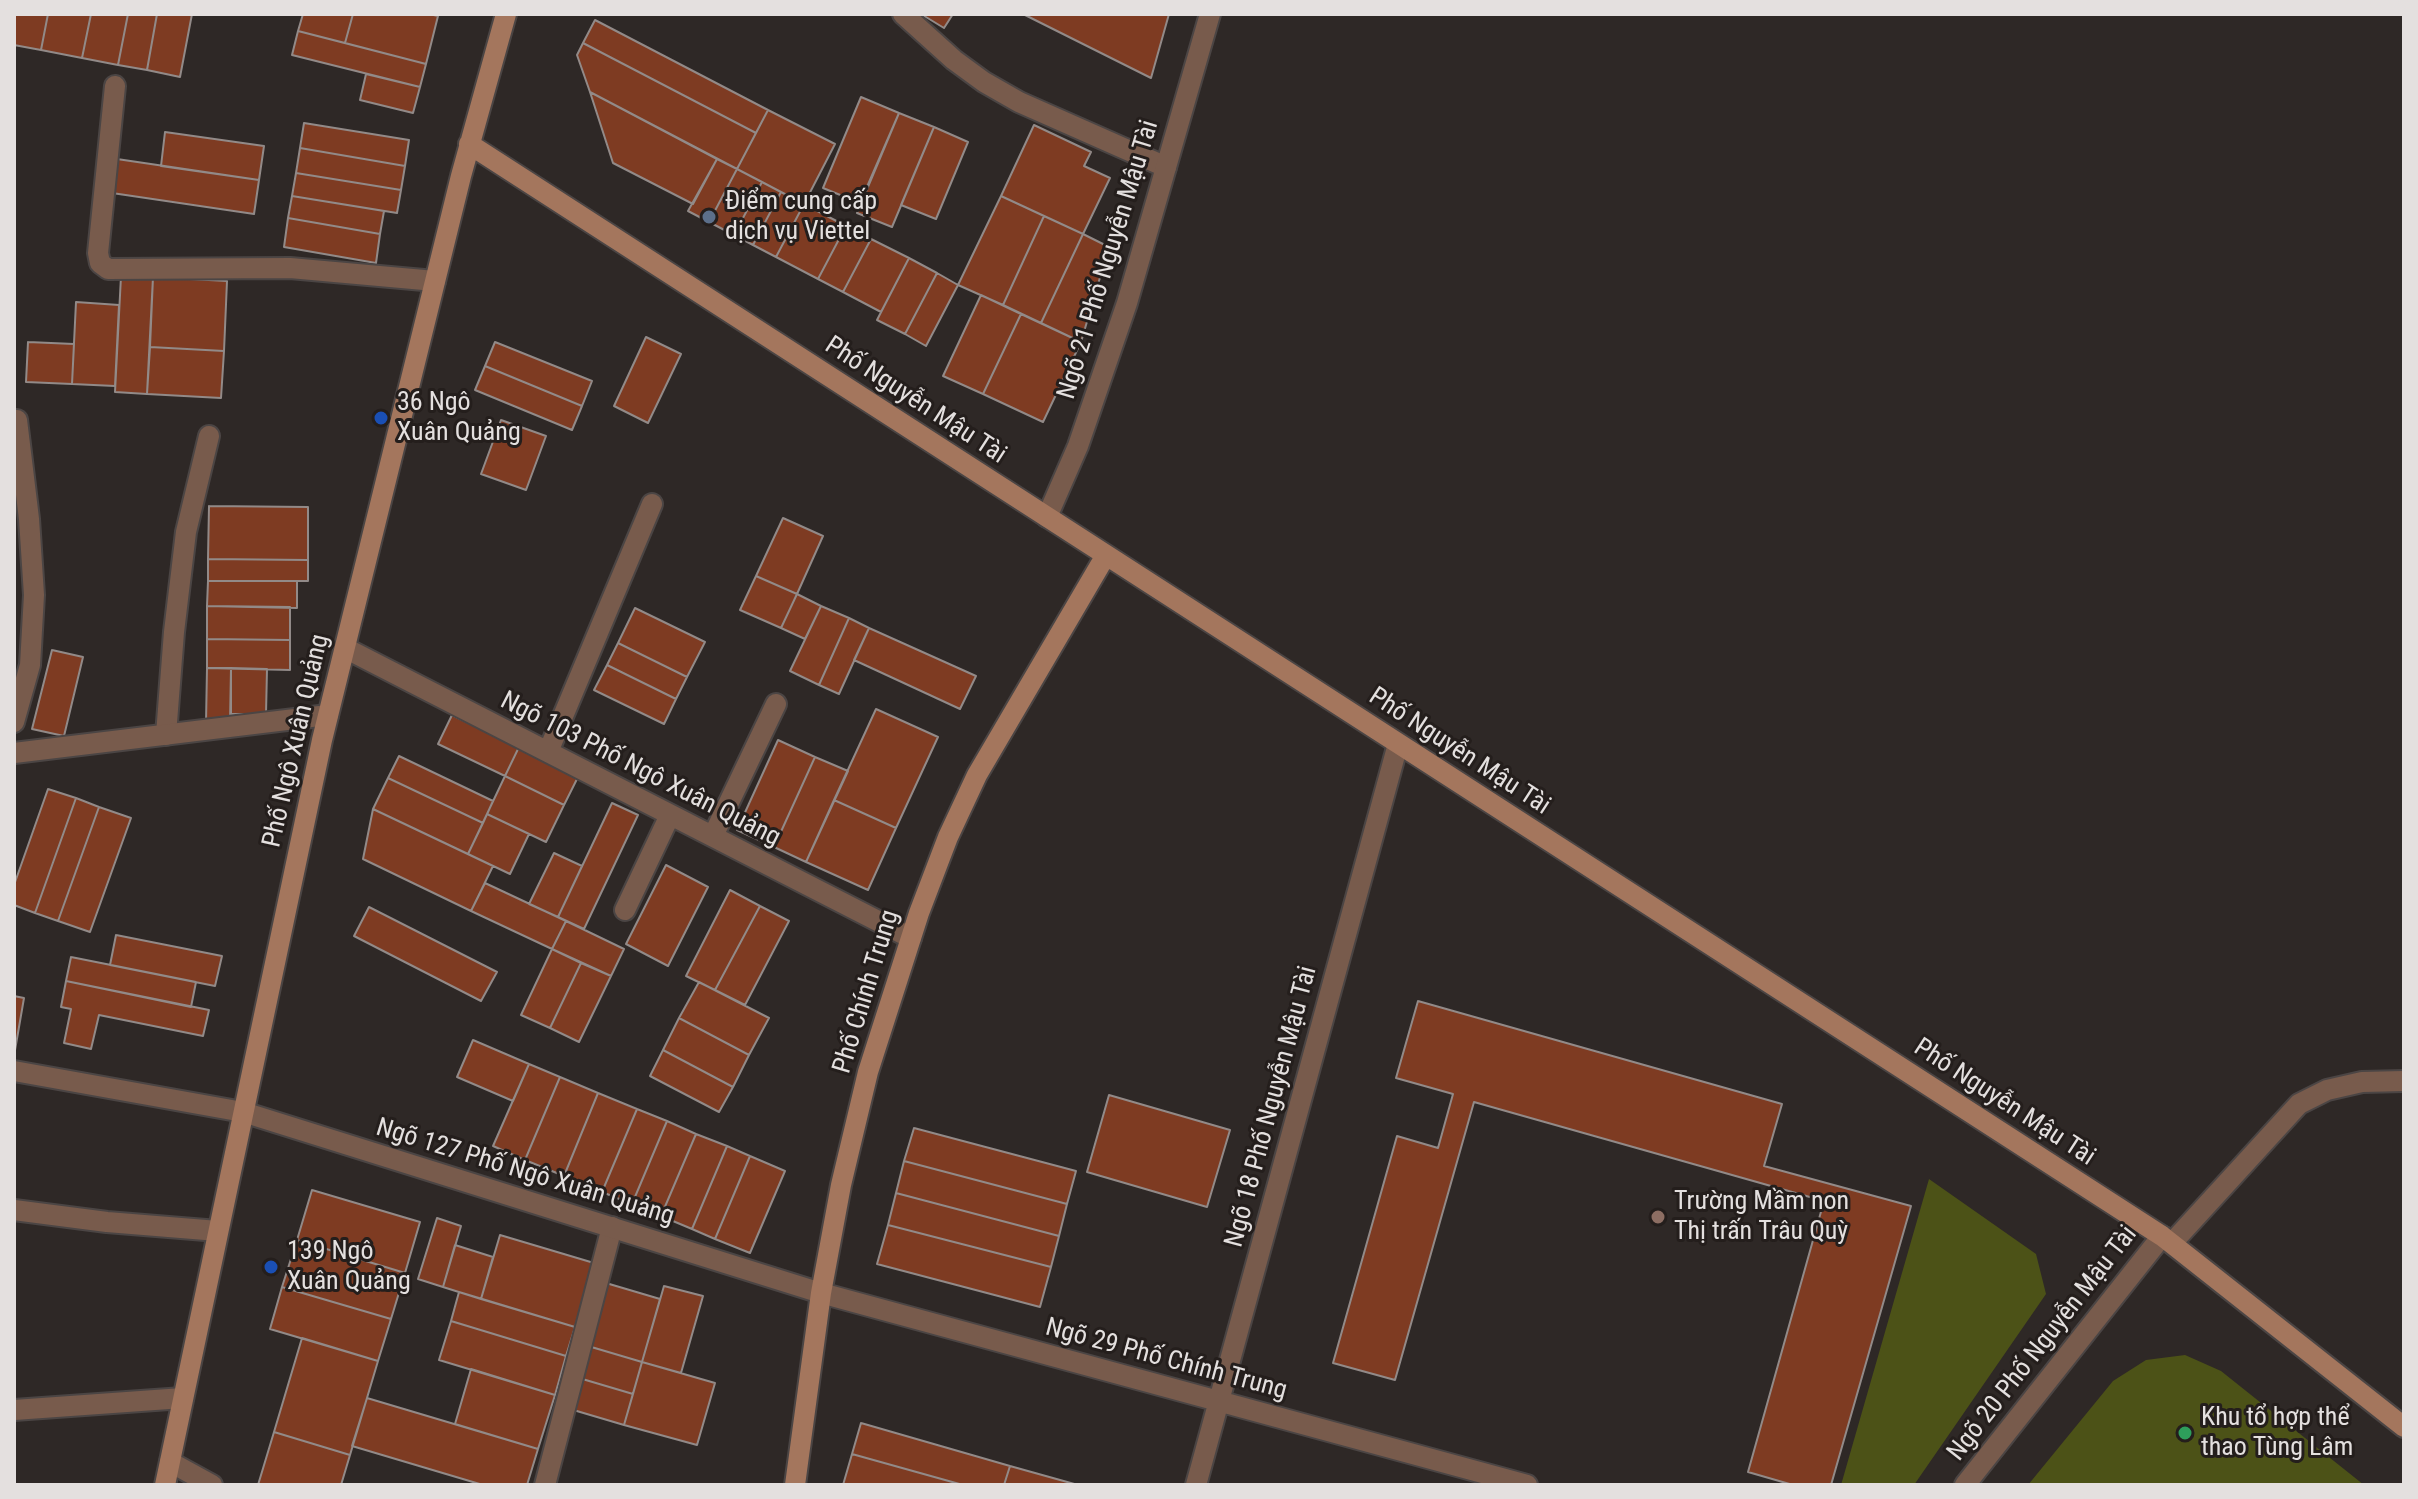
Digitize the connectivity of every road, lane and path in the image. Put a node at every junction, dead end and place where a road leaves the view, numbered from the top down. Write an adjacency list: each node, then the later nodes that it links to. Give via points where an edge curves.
1 (506, 14): 5 (street, Phố Ngô Xuân Quảng)
2 (903, 14): 6 (street, via 954,60 1007,96)
3 (1210, 14): 6 (street, Ngõ 21 Phố Nguyễn Mậu Tài)
4 (115, 86): 7 (street, via 98,253 108,269 290,268)
5 (469, 144): 7 (street, Phố Ngô Xuân Quảng); 11 (street, Phố Nguyễn Mậu Tài)
6 (1166, 167): 11 (street, Ngõ 21 Phố Nguyễn Mậu Tài, via 1122,317 1078,446)
7 (435, 281): 13 (street, Phố Ngô Xuân Quảng)
8 (17, 420): 16 (street, via 34,595 30,665)
9 (209, 436): 17 (street, via 186,532)
10 (652, 504): 19 (street)
11 (1047, 517): 12 (street, Phố Nguyễn Mậu Tài)
12 (1106, 555): 18 (street, Phố Nguyễn Mậu Tài); 24 (street, Phố Chính Trung, via 977,775)
13 (345, 648): 15 (street, Phố Ngô Xuân Quảng); 19 (street, Ngõ 103 Phố Ngô Xuân Quảng)
14 (776, 704): 22 (street)
15 (328, 715): 17 (street); 27 (street, Phố Ngô Xuân Quảng)
16 (14, 722)
17 (166, 735): 20 (street)
18 (1398, 744): 31 (street, Phố Nguyễn Mậu Tài); 35 (street, Ngõ 18 Phố Nguyễn Mậu Tài)
19 (548, 752): 21 (street, Ngõ 103 Phố Ngô Xuân Quảng)
20 (14, 753)
21 (670, 815): 22 (street, Ngõ 103 Phố Ngô Xuân Quảng); 23 (street)
22 (713, 836): 24 (street, Ngõ 103 Phố Ngô Xuân Quảng)
23 (625, 910)
24 (911, 938): 33 (street, Phố Chính Trung, via 868,1072)
25 (14, 1071): 27 (street, Ngõ 127 Phố Ngô Xuân Quảng)
26 (2404, 1081): 31 (street, Ngõ 20 Phố Nguyễn Mậu Tài, via 2362,1082 2299,1104)
27 (243, 1112): 29 (street, Ngõ 127 Phố Ngô Xuân Quảng); 30 (street, Phố Ngô Xuân Quảng)
28 (14, 1210): 30 (street)
29 (612, 1227): 32 (street, Ngõ 127 Phố Ngô Xuân Quảng); 41 (street)
30 (218, 1231): 34 (street, Phố Ngô Xuân Quảng)
31 (2167, 1240): 37 (street, Phố Nguyễn Mậu Tài); 45 (street, Ngõ 20 Phố Nguyễn Mậu Tài)
32 (791, 1284): 33 (street, Ngõ 29 Phố Chính Trung)
33 (821, 1293): 35 (street, Ngõ 29 Phố Chính Trung); 42 (street, Phố Chính Trung)
34 (183, 1398): 36 (street); 38 (street, Phố Ngô Xuân Quảng)
35 (1219, 1401): 43 (street, Ngõ 18 Phố Nguyễn Mậu Tài); 44 (street, Ngõ 29 Phố Chính Trung)
36 (14, 1410)
37 (2404, 1427)
38 (170, 1462): 39 (street, Phố Ngô Xuân Quảng); 40 (street)
39 (165, 1485)
40 (212, 1485)
41 (545, 1485)
42 (795, 1485)
43 (1196, 1485)
44 (1527, 1485)
45 (1965, 1485)

